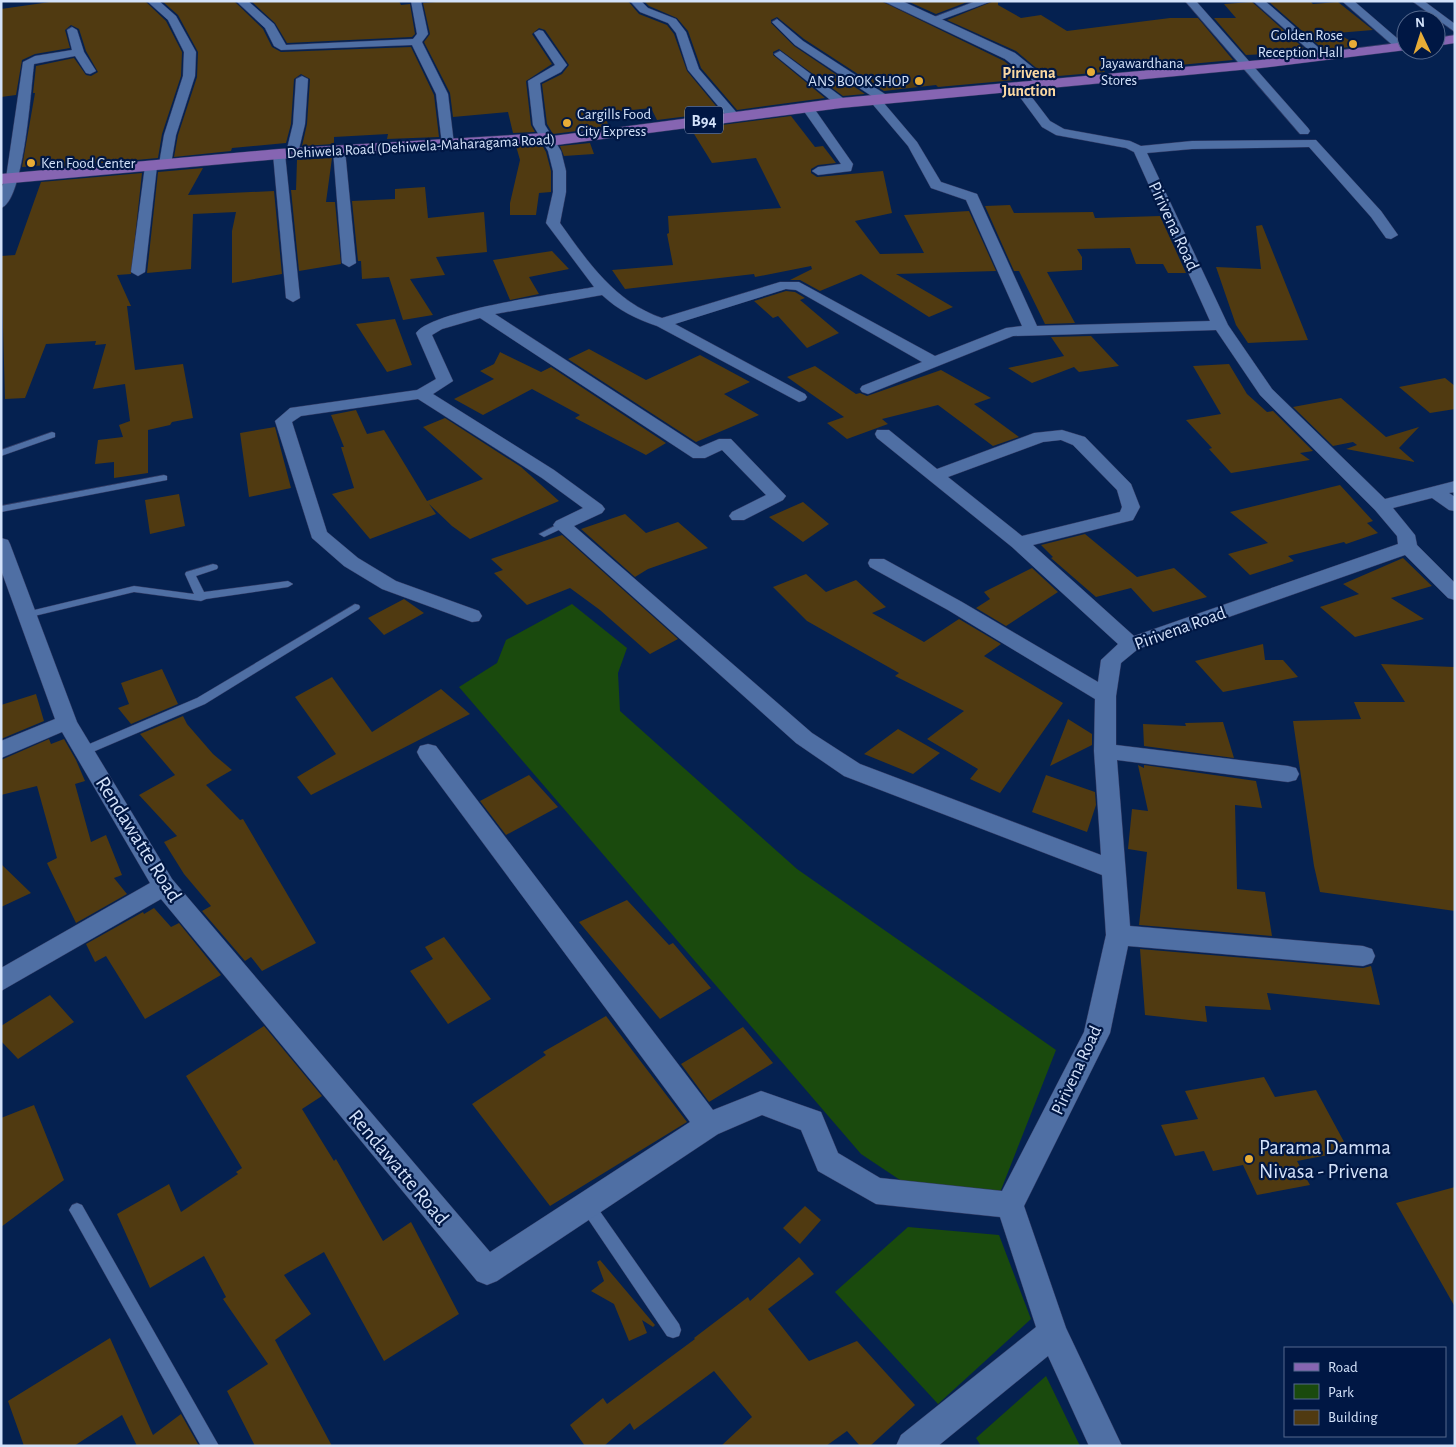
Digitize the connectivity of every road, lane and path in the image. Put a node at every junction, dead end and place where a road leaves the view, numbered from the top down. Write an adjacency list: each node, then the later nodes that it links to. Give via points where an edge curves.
1 (152, 1): 37 (street, via 172,18 190,52 189,76)
2 (242, 1): 17 (street, via 270,26 280,46 285,48)
3 (416, 1): 17 (street, via 423,34)
4 (635, 1): 30 (street, via 644,10 672,21 681,32 694,70)
5 (890, 1): 11 (street)
6 (988, 1): 11 (street)
7 (1190, 1): 22 (street)
8 (1258, 1): 21 (street)
9 (1347, 1): 16 (street)
10 (1417, 1): 13 (street)
11 (934, 19): 25 (street, via 1010,56)
12 (776, 22): 27 (street, via 799,43)
13 (1455, 29)
14 (72, 30): 19 (street)
15 (539, 33): 32 (street, via 561,65 534,81 539,125)
16 (1396, 41)
17 (416, 42): 33 (street, via 442,94)
18 (1396, 48): 21 (main road, Dehiwela Road (Dehiwela-Maharagama Road) / B94)
19 (78, 52): 23 (street); 39 (street, via 29,62)
20 (780, 54): 28 (street)
21 (1323, 57): 22 (main road, Dehiwela Road (Dehiwela-Maharagama Road) / B94)
22 (1250, 66): 25 (main road, Dehiwela Road (Dehiwela-Maharagama Road) / B94); 31 (street)
23 (90, 71)
24 (302, 79): 36 (street, via 299,124)
25 (1044, 83): 26 (main road, Dehiwela Road (Dehiwela-Maharagama Road) / B94)
26 (1017, 85): 27 (main road, Dehiwela Road (Dehiwela-Maharagama Road) / B94); 35 (street, via 1046,124 1060,132)
27 (880, 100): 28 (main road, Dehiwela Road (Dehiwela-Maharagama Road) / B94); 49 (street, via 913,145 936,185 972,197)
28 (843, 104): 29 (main road, Dehiwela Road (Dehiwela-Maharagama Road) / B94)
29 (807, 108): 30 (main road, Dehiwela Road (Dehiwela-Maharagama Road) / B94); 38 (street, via 847,164 846,168)
30 (734, 116): 32 (main road, Dehiwela Road (Dehiwela-Maharagama Road) / B94)
31 (1304, 131)
32 (547, 140): 33 (main road, Dehiwela Road (Dehiwela-Maharagama Road) / B94); 44 (street, via 557,153 561,188 553,223)
33 (448, 144): 34 (main road, Dehiwela Road (Dehiwela-Maharagama Road) / B94)
34 (338, 150): 36 (main road, Dehiwela Road (Dehiwela-Maharagama Road) / B94); 42 (street)
35 (1139, 150): 41 (street, via 1192,144 1312,143 1376,214); 48 (street, Pirivena Road)
36 (286, 154): 37 (main road, Dehiwela Road (Dehiwela-Maharagama Road) / B94); 45 (street)
37 (158, 165): 39 (main road, Dehiwela Road (Dehiwela-Maharagama Road) / B94); 43 (street)
38 (818, 171)
39 (7, 179): 40 (street)
40 (1, 204)
41 (1391, 236)
42 (349, 263)
43 (138, 272)
44 (603, 290): 46 (street); 47 (street, via 643,319)
45 (292, 298)
46 (483, 313): 52 (street, via 431,326 424,333 445,381); 64 (street, via 699,454 725,443 777,496)
47 (662, 324): 50 (street, via 786,286 799,286); 53 (street)
48 (1220, 325): 49 (street); 61 (street, Pirivena Road, via 1266,392)
49 (1032, 330): 50 (street, via 1010,331)
50 (934, 362): 51 (street)
51 (868, 389)
52 (422, 394): 75 (street, via 296,412 283,421 319,534 351,562 388,585); 84 (street, via 548,474 596,509 553,530 804,738 852,770)
53 (799, 397)
54 (883, 434): 57 (street)
55 (52, 435): 56 (lane)
56 (1, 453)
57 (934, 476): 65 (street); 65 (street, via 1040,437 1062,435 1079,441 1125,488 1131,506 1127,516)
58 (164, 478): 63 (lane)
59 (1455, 486): 60 (street)
60 (1436, 492): 61 (street); 62 (street)
61 (1381, 506): 66 (street, Pirivena Road, via 1406,535)
62 (1455, 506)
63 (1, 509)
64 (738, 516)
65 (1019, 543): 76 (street)
66 (1408, 547): 71 (street); 76 (street, Pirivena Road)
67 (2, 552): 74 (street, Rendawatte Road)
68 (877, 563): 77 (street)
69 (213, 567): 72 (lane, via 190,574)
70 (288, 584): 72 (lane)
71 (1455, 594)
72 (200, 596): 74 (lane, via 134,589)
73 (355, 607): 80 (lane, via 201,701)
74 (26, 615): 78 (street, Rendawatte Road)
75 (472, 616)
76 (1131, 644): 77 (street, Pirivena Road, via 1111,660)
77 (1106, 696): 81 (street, Pirivena Road)
78 (67, 722): 79 (street); 80 (street, Rendawatte Road)
79 (1, 750)
80 (84, 751): 85 (street, Rendawatte Road)
81 (1105, 751): 83 (street); 84 (street, Pirivena Road)
82 (428, 752): 89 (street)
83 (1288, 774)
84 (1114, 870): 86 (street, Pirivena Road)
85 (164, 886): 88 (street); 90 (street, Rendawatte Road, via 487,1271)
86 (1118, 935): 87 (street); 91 (street, Pirivena Road, via 1097,1033)
87 (1363, 956)
88 (1, 981)
89 (708, 1125): 90 (street, Rendawatte Road); 91 (street, Rendawatte Road, via 761,1103 811,1121 828,1162 876,1191)
90 (587, 1205): 93 (lane)
91 (1010, 1206): 94 (street)
92 (77, 1210): 95 (lane)
93 (673, 1330)
94 (1053, 1333): 96 (street); 97 (street)
95 (211, 1446)
96 (912, 1446)
97 (1106, 1446)

